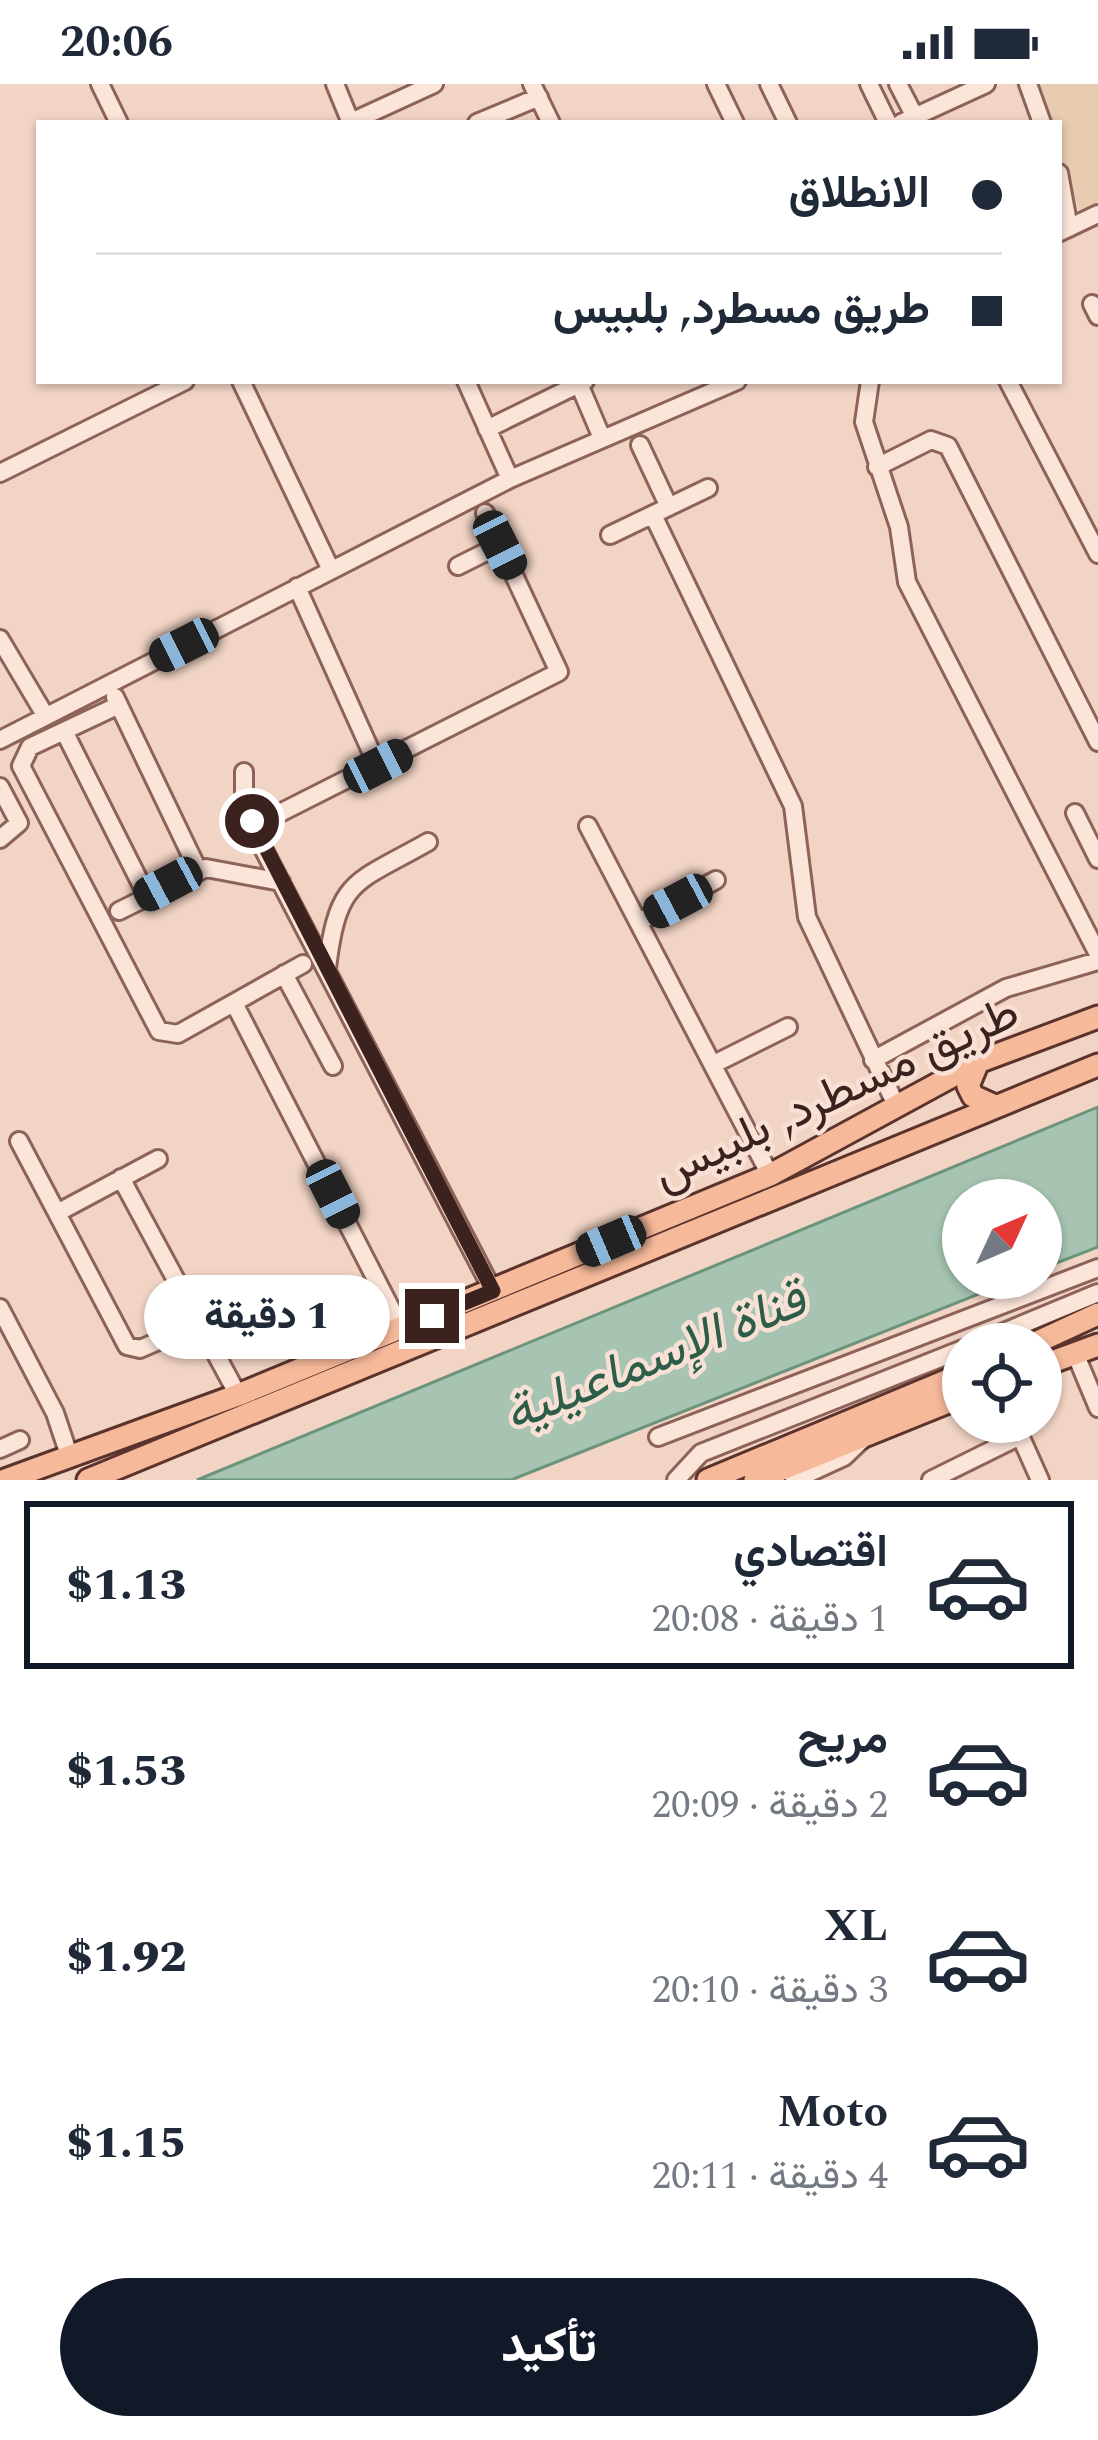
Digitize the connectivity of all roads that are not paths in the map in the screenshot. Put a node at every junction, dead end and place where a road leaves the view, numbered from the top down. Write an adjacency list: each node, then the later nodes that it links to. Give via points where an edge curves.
1 (100, 84): 12 (street)
2 (335, 84): 13 (street)
3 (434, 84): 14 (street)
4 (716, 84): 17 (street)
5 (769, 84): 18 (street)
6 (869, 84): 19 (street)
7 (898, 84): 20 (street)
8 (986, 84): 11 (street)
9 (1028, 84): 21 (street)
10 (536, 91): 15 (street); 16 (street)
11 (949, 91): 20 (street)
12 (118, 120)
13 (350, 120)
14 (357, 120)
15 (483, 120)
16 (550, 120)
17 (734, 120)
18 (787, 120)
19 (887, 120)
20 (908, 120)
21 (1041, 120)
22 (1098, 214): 23 (street)
23 (1064, 230)
24 (179, 384): 38 (street)
25 (243, 384): 47 (street)
26 (467, 384): 34 (street)
27 (578, 384): 34 (street)
28 (583, 384): 35 (street)
29 (673, 384): 33 (street)
30 (729, 384): 33 (street)
31 (870, 384): 37 (street, via 864,422)
32 (1010, 384): 45 (street)
33 (681, 401): 35 (street)
34 (488, 429): 39 (street)
35 (602, 438): 39 (street)
36 (640, 445): 41 (street)
37 (877, 467): 55 (street, via 931,440 948,446); 71 (street, via 913,597)
38 (0, 473)
39 (511, 479): 47 (street)
40 (708, 488): 41 (street)
41 (661, 511): 43 (street); 78 (street, via 793,806 807,916)
42 (484, 513): 44 (street)
43 (610, 535)
44 (500, 545): 46 (street); 56 (street, via 560,672)
45 (1098, 554)
46 (458, 566)
47 (331, 570): 48 (street)
48 (297, 587): 50 (street); 56 (street)
49 (0, 639): 52 (street)
50 (109, 683): 51 (street); 52 (street)
51 (119, 704): 53 (street); 65 (street)
52 (45, 715): 54 (street)
53 (64, 731): 68 (street); 75 (street, via 26,750 22,770 157,1028 174,1036)
54 (0, 740)
55 (1098, 742)
56 (378, 766): 61 (street, via 264,821)
57 (244, 772): 61 (street)
58 (0, 787): 62 (street, via 19,826)
59 (1075, 813): 64 (street)
60 (588, 826): 70 (street)
61 (256, 835): 67 (street)
62 (0, 839)
63 (428, 842): 73 (street, via 345,893)
64 (1098, 859)
65 (197, 870): 67 (street); 68 (street)
66 (716, 880): 70 (street)
67 (281, 882): 73 (street)
68 (147, 896): 69 (street)
69 (118, 911)
70 (639, 922): 80 (street)
71 (1098, 957): 78 (street, via 1006,988)
72 (303, 964): 74 (street)
73 (327, 969): 91 (street)
74 (284, 974): 75 (street); 82 (street)
75 (234, 1003): 97 (street)
76 (1098, 1017): 79 (main road, طريق مسطرد, بلبيس)
77 (788, 1027): 80 (street)
78 (873, 1060): 83 (street)
79 (978, 1062): 83 (main road, طريق مسطرد, بلبيس); 84 (main road, via 968,1086)
80 (714, 1064): 87 (street)
81 (1098, 1065): 84 (main road, طريق مسطرد, بلبيس)
82 (333, 1066)
83 (896, 1106): 87 (main road, طريق مسطرد, بلبيس)
84 (995, 1106): 115 (main road, طريق مسطرد, بلبيس)
85 (19, 1141): 89 (street)
86 (158, 1159): 88 (street)
87 (770, 1175): 91 (main road, طريق مسطرد, بلبيس)
88 (121, 1178): 89 (street); 95 (street)
89 (57, 1213): 95 (street, via 128,1346)
90 (1098, 1268): 107 (street)
91 (493, 1291): 97 (main road, طريق مسطرد, بلبيس)
92 (1098, 1293): 96 (street)
93 (0, 1308): 112 (street)
94 (1098, 1314): 98 (main road)
95 (200, 1323): 103 (street)
96 (1026, 1323)
97 (401, 1328): 103 (main road, طريق مسطرد, بلبيس)
98 (1062, 1331)
99 (1092, 1348): 101 (main road); 105 (street)
100 (942, 1356): 116 (street, via 701,1453)
101 (1062, 1359)
102 (942, 1383): 117 (main road)
103 (238, 1395): 112 (main road, طريق مسطرد, بلبيس)
104 (942, 1404): 106 (main road)
105 (1098, 1408)
106 (867, 1434): 113 (street); 118 (main road)
107 (658, 1437)
108 (20, 1440): 111 (street)
109 (993, 1443): 121 (street)
110 (1023, 1443): 122 (street)
111 (0, 1449)
112 (70, 1458): 114 (main road, طريق مسطرد, بلبيس)
113 (837, 1461): 119 (street); 120 (street)
114 (5, 1480)
115 (88, 1480)
116 (676, 1480)
117 (708, 1480)
118 (755, 1480)
119 (794, 1480)
120 (845, 1480)
121 (931, 1480)
122 (1040, 1480)

